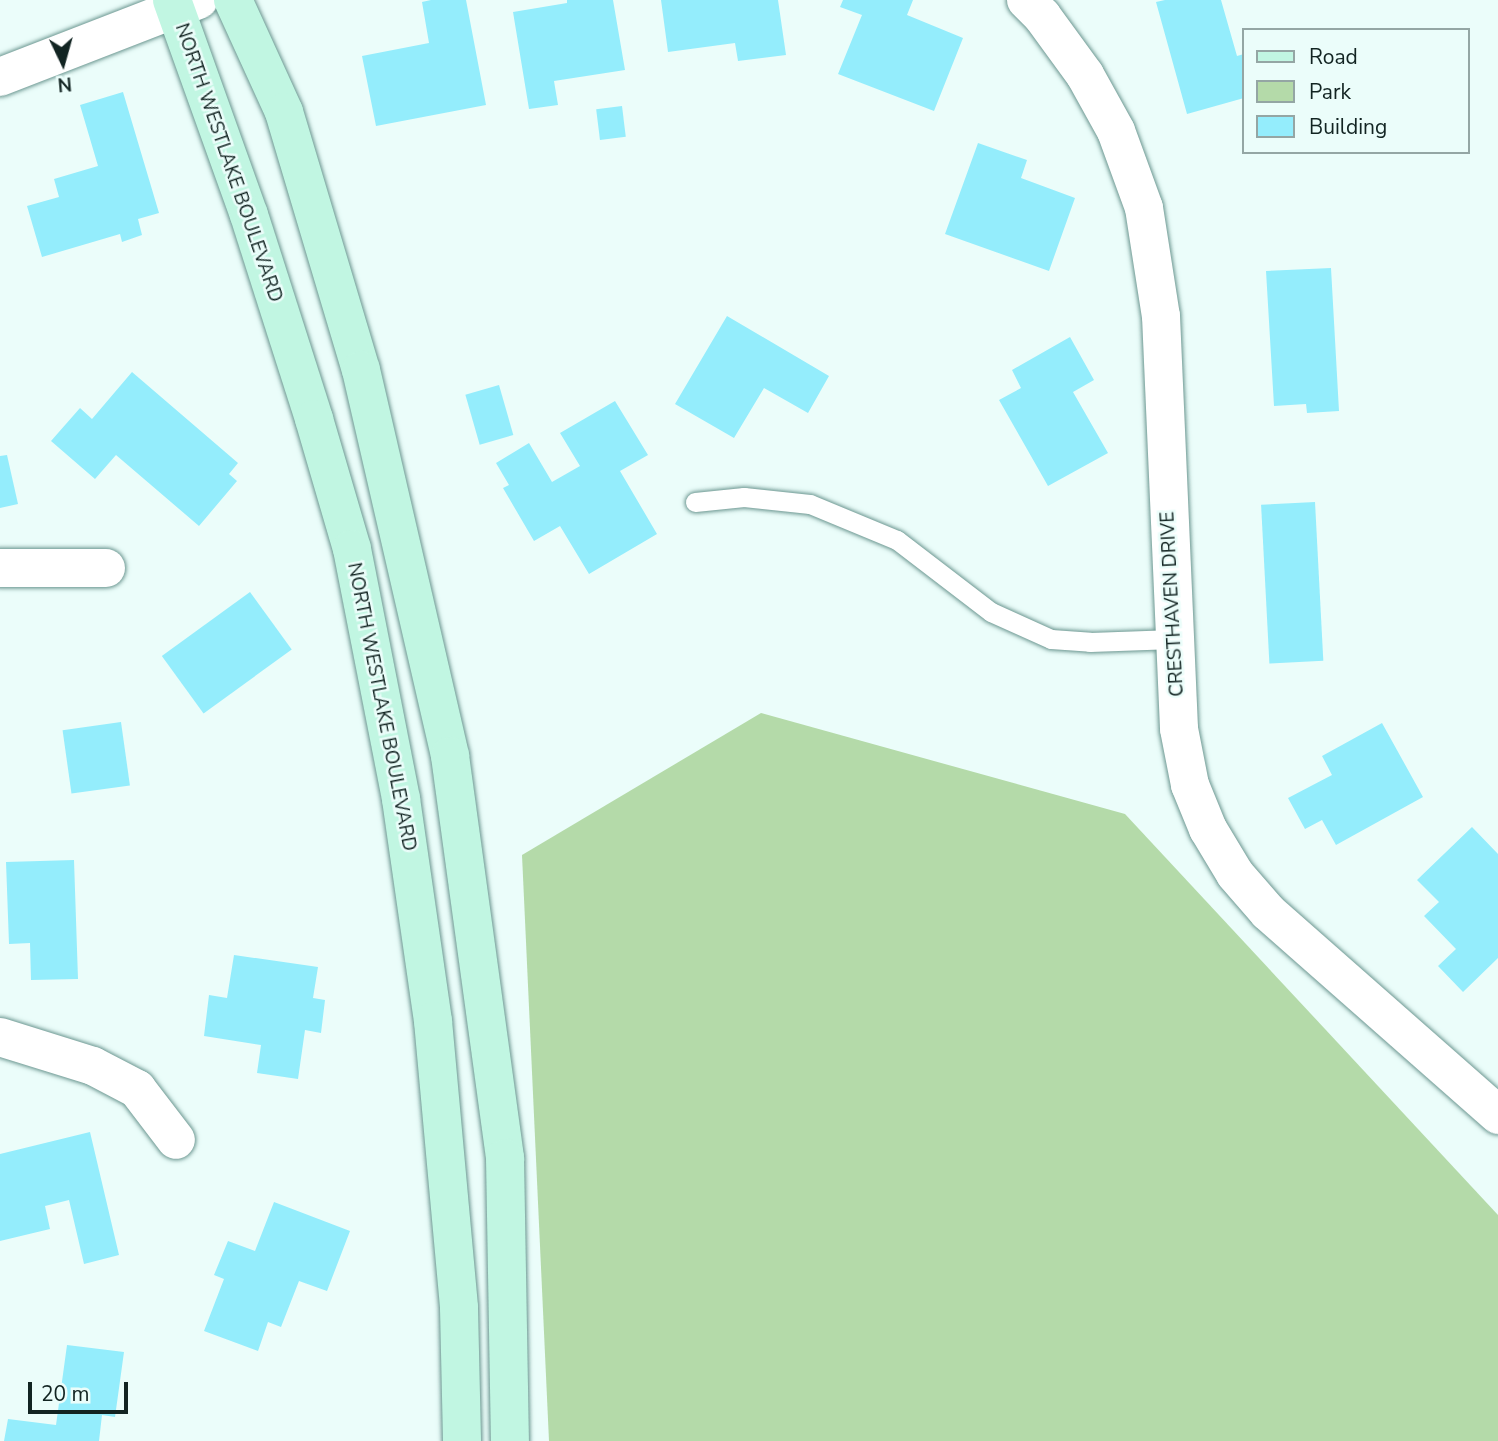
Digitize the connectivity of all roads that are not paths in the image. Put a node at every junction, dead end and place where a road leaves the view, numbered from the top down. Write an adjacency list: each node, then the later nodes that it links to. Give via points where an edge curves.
1 (233, 0): 13 (main road, via 284,112 361,370 450,756 505,1158)
2 (1026, 0): 8 (street, CRESTHAVEN DRIVE, via 1085,75 1116,131 1144,208 1161,316)
3 (182, 3): 4 (street); 12 (main road, NORTH WESTLAKE BOULEVARD, via 352,549 401,799 433,1021 459,1308)
4 (0, 77)
5 (695, 502): 8 (lane, via 744,497 810,505 897,540 991,612 1051,639)
6 (0, 568): 7 (street)
7 (106, 568)
8 (1174, 639): 10 (street, CRESTHAVEN DRIVE, via 1179,729 1190,785 1208,829 1235,874 1268,912)
9 (0, 1037): 11 (street, via 93,1066 137,1089)
10 (1498, 1115)
11 (176, 1140)
12 (463, 1441)
13 (510, 1441)

